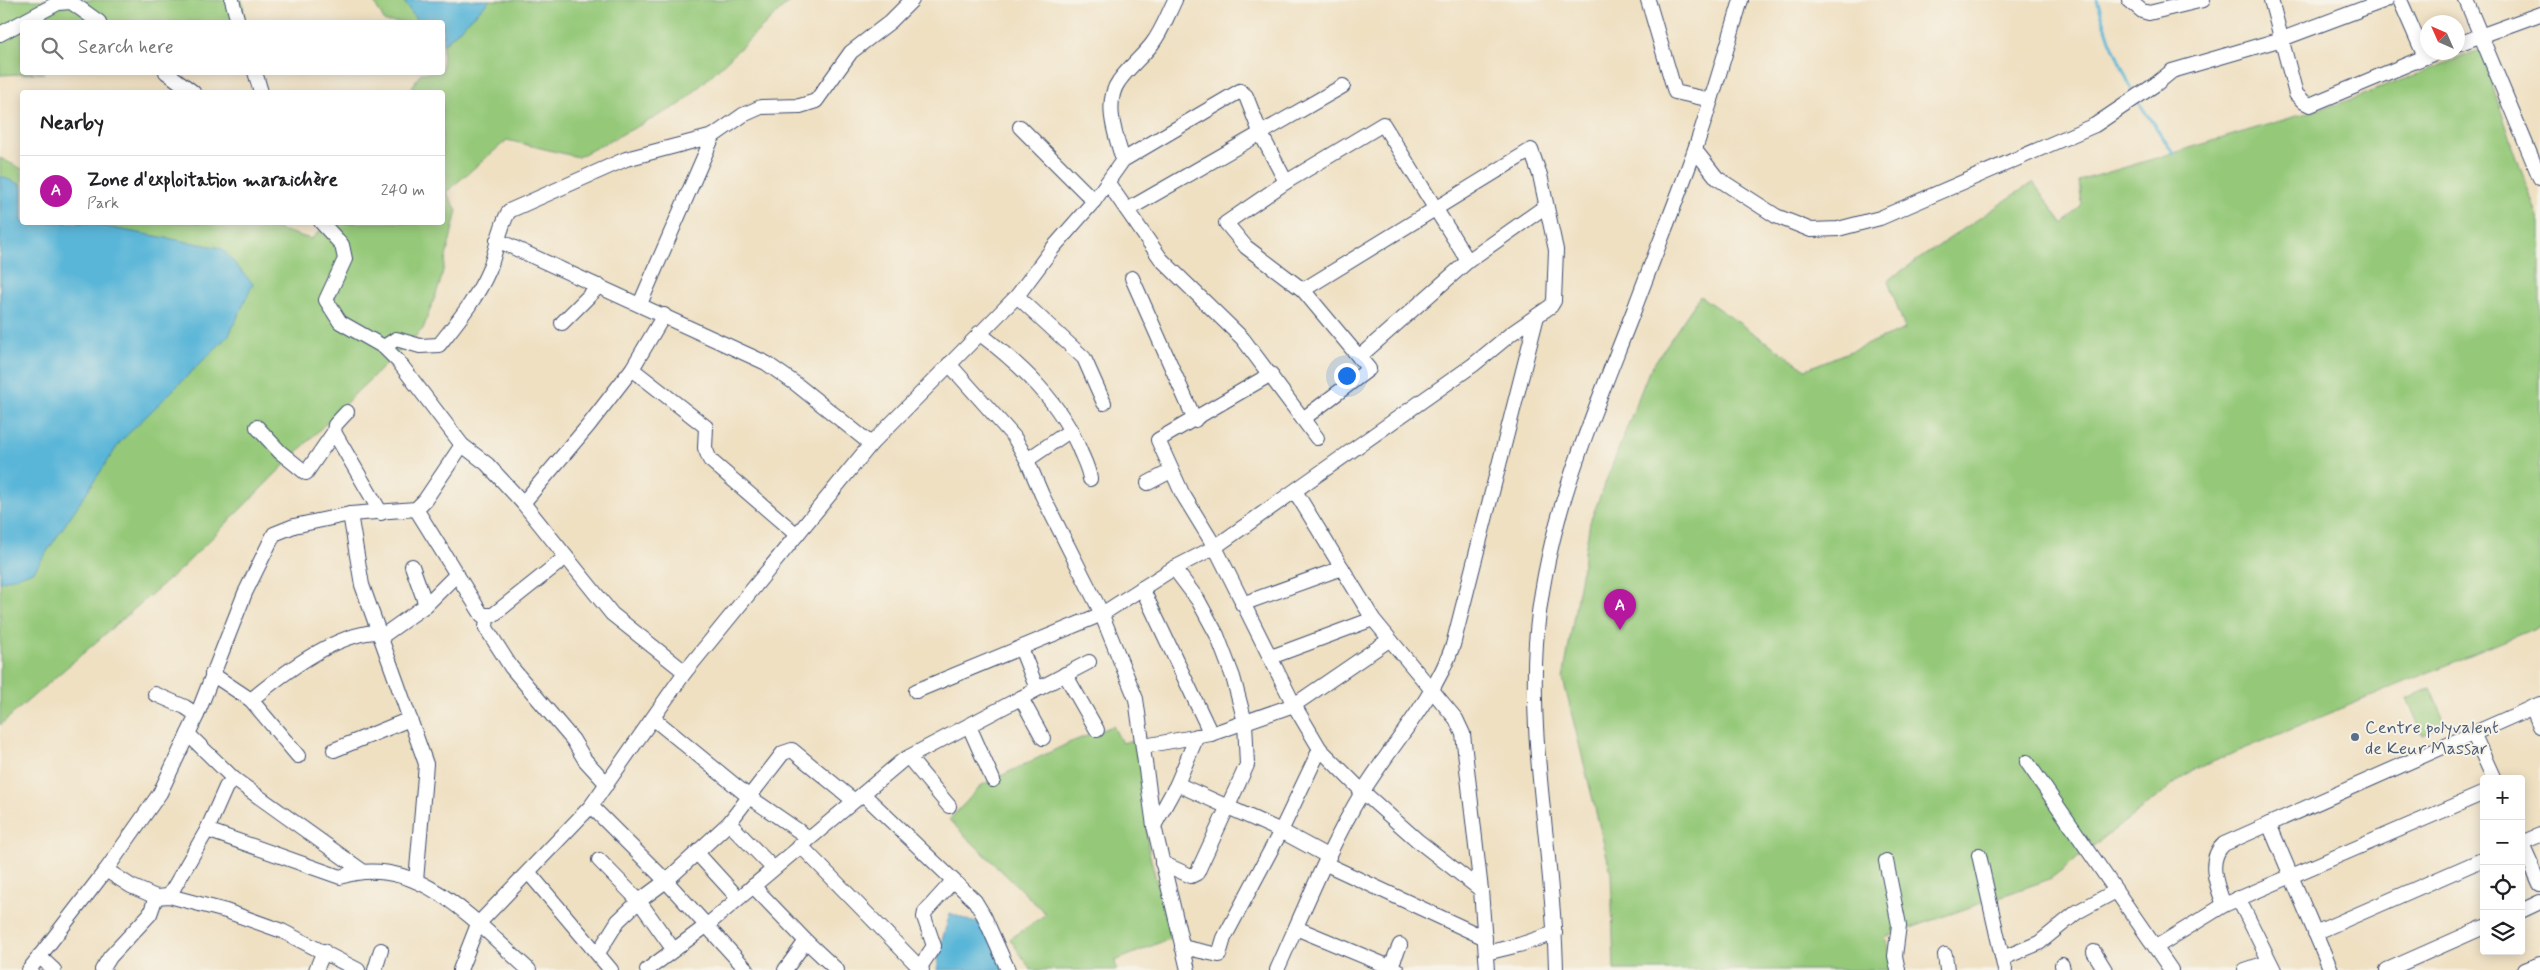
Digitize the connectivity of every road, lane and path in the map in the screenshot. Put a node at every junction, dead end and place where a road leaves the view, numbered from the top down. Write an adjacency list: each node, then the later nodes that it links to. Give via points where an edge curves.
1 (232, 0): 15 (street)
2 (912, 0): 31 (street, via 851,52 816,101 800,106 761,107)
3 (1175, 0): 33 (street, via 1153,43 1118,82 1115,90 1113,127)
4 (1648, 0): 28 (street, via 1676,92)
5 (1741, 0): 28 (street)
6 (2128, 0): 7 (street, via 2149,13)
7 (2204, 0)
8 (2271, 0): 20 (street)
9 (2386, 0): 20 (street)
10 (2400, 0): 19 (street)
11 (2466, 0): 18 (street)
12 (2540, 14): 18 (street)
13 (26, 20): 14 (street, via 58,3 71,2)
14 (96, 20)
15 (237, 20)
16 (20, 23): 17 (street)
17 (0, 34)
18 (2481, 34): 21 (street); 34 (street)
19 (2420, 35)
20 (2282, 39): 22 (street, via 2296,94 2310,105); 32 (street, via 2172,71 2095,125 1880,218 1838,229 1811,230 1776,216 1717,178)
21 (2465, 41)
22 (2420, 60)
23 (170, 75): 26 (street)
24 (256, 75): 27 (street)
25 (1343, 86): 30 (street)
26 (190, 90)
27 (260, 90)
28 (1711, 100): 32 (street)
29 (1020, 127): 37 (street)
30 (1260, 132): 33 (street, via 1246,96 1239,91); 36 (street); 40 (street)
31 (713, 136): 42 (street, via 626,159 542,195 509,211 500,226); 48 (street)
32 (1695, 150): 175 (street, via 1569,481 1551,541 1536,643 1537,747)
33 (1123, 160): 35 (street)
34 (2540, 178)
35 (1108, 182): 37 (street); 40 (street)
36 (1286, 182): 39 (street, via 1383,124); 46 (street, via 1226,223 1246,247)
37 (1094, 201): 47 (street)
38 (1546, 206): 39 (street, via 1531,150); 43 (street); 50 (street, via 1556,250 1554,302)
39 (1436, 209): 43 (street); 46 (street)
40 (1127, 210): 57 (street, via 1161,259 1227,322)
41 (324, 225): 53 (street, via 342,246 346,259 326,300 340,322)
42 (497, 240): 45 (street); 53 (street, via 488,271 471,305 439,345 420,346 396,339)
43 (1468, 261): 54 (street)
44 (1132, 278): 61 (street)
45 (599, 286): 48 (street); 51 (street)
46 (1303, 290): 54 (street)
47 (1017, 296): 52 (street); 58 (street, via 1084,358)
48 (640, 304): 49 (street)
49 (664, 315): 56 (street); 66 (street, via 766,363)
50 (1536, 316): 72 (street, via 1473,365); 99 (street, via 1452,645 1444,670)
51 (562, 323)
52 (979, 333): 55 (street); 63 (street, via 1028,373)
53 (384, 347): 67 (street)
54 (1359, 357): 60 (street, via 1369,369)
55 (949, 364): 66 (street); 68 (street, via 1014,437)
56 (632, 368): 73 (street); 77 (street, via 706,427 705,448 710,460)
57 (1271, 374): 60 (street); 61 (street)
58 (1104, 403)
59 (347, 412): 64 (street, via 335,425)
60 (1303, 419): 65 (street)
61 (1195, 420): 69 (street, via 1158,440)
62 (257, 427): 64 (street, via 306,473)
63 (1071, 430): 68 (street); 70 (street)
64 (334, 432): 75 (street)
65 (1317, 438)
66 (871, 444): 77 (street)
67 (462, 445): 73 (street, via 487,464); 74 (street)
68 (1028, 460): 87 (street, via 1042,495)
69 (1171, 471): 71 (street); 78 (street)
70 (1090, 479)
71 (1148, 483)
72 (1294, 492): 78 (street); 82 (street)
73 (523, 503): 79 (street)
74 (416, 509): 75 (street); 83 (street)
75 (381, 513): 76 (street)
76 (350, 514): 90 (street, via 362,584); 96 (street, via 294,526 274,534)
77 (797, 535): 95 (street)
78 (1215, 547): 81 (street); 85 (street)
79 (566, 556): 88 (street, via 493,615); 95 (street, via 612,614)
80 (412, 566): 86 (street)
81 (1174, 568): 84 (street); 109 (street, via 1198,600 1217,635)
82 (1342, 568): 85 (street); 89 (street)
83 (457, 574): 86 (street); 88 (street, via 482,615)
84 (1142, 588): 87 (street); 115 (street)
85 (1242, 604): 93 (street)
86 (426, 605): 90 (street)
87 (1102, 614): 92 (street); 117 (street, via 1136,699)
88 (487, 616): 126 (street, via 486,628 511,667)
89 (1373, 619): 91 (street); 93 (street)
90 (380, 634): 103 (street, via 353,636 282,675); 107 (street)
91 (1389, 640): 99 (street); 104 (street)
92 (1021, 648): 98 (street); 100 (street)
93 (1270, 658): 104 (street)
94 (1089, 662): 97 (street)
95 (685, 672): 108 (street)
96 (212, 674): 103 (street); 106 (street)
97 (1065, 674): 98 (street); 112 (street)
98 (1037, 689): 102 (street)
99 (1432, 690): 128 (street); 161 (street, via 1456,719 1463,734)
100 (916, 691)
101 (155, 694): 106 (street)
102 (1020, 698): 110 (street); 116 (street)
103 (251, 700): 120 (street)
104 (1294, 705): 109 (street); 118 (street)
105 (2536, 706): 111 (street); 113 (street)
106 (197, 715): 114 (street)
107 (410, 719): 119 (street); 156 (street, via 426,764)
108 (654, 719): 126 (street); 130 (street)
109 (1245, 722): 115 (street); 134 (street, via 1247,765)
110 (969, 726): 121 (street); 125 (street)
111 (2540, 726)
112 (1097, 730)
113 (2473, 733): 123 (street); 136 (street)
114 (188, 734): 124 (street); 152 (street, via 151,809)
115 (1204, 735): 117 (street); 127 (street)
116 (1043, 738)
117 (1144, 746): 137 (street)
118 (1320, 749): 128 (street); 139 (street)
119 (334, 750)
120 (298, 756)
121 (909, 758): 131 (street); 133 (street)
122 (2027, 762): 162 (street)
123 (2492, 775)
124 (234, 779): 138 (street, via 226,787); 153 (street)
125 (993, 780)
126 (607, 784): 132 (street)
127 (1177, 784): 134 (street); 137 (street)
128 (1362, 792): 147 (street); 161 (street)
129 (2480, 795): 155 (street)
130 (748, 796): 131 (street, via 783,753 792,750); 135 (street); 141 (street)
131 (858, 797): 141 (street); 158 (street)
132 (591, 806): 154 (street); 157 (street)
133 (949, 806)
134 (1226, 808): 139 (street); 150 (street, via 1198,873 1191,876)
135 (729, 823): 144 (street); 151 (street)
136 (2269, 824): 155 (street); 168 (street, via 2219,849 2214,879)
137 (1154, 826): 150 (street)
138 (207, 830): 153 (street, via 340,877); 163 (street)
139 (1281, 830): 147 (street); 179 (street, via 1227,932 1219,955)
140 (2540, 835): 142 (street)
141 (804, 841): 151 (street); 192 (street)
142 (2525, 841)
143 (2525, 849): 159 (street)
144 (697, 853): 157 (street); 164 (street)
145 (1979, 855): 189 (street)
146 (599, 860): 166 (street)
147 (1327, 860): 172 (street); 176 (street)
148 (1886, 861): 212 (street, via 1899,925 1895,956)
149 (2480, 861): 174 (street)
150 (1162, 864): 179 (street)
151 (772, 868): 160 (street)
152 (106, 870): 163 (street, via 131,886); 188 (street)
153 (361, 870): 156 (street)
154 (529, 873): 170 (street); 185 (street)
155 (2292, 877): 165 (street); 174 (street)
156 (416, 881): 170 (street, via 446,896)
157 (666, 881): 166 (street); 171 (street)
158 (953, 881): 192 (street, via 925,912 934,946); 207 (street, via 975,901)
159 (2540, 884)
160 (753, 886): 164 (street); 177 (street)
161 (1480, 890): 176 (street)
162 (2116, 890): 180 (street); 189 (street, via 2077,912 2039,943)
163 (162, 897): 183 (street, via 243,916); 196 (street)
164 (738, 898): 171 (street)
165 (2238, 898): 168 (street); 191 (street)
166 (639, 901): 181 (street); 185 (street, via 618,921)
167 (2540, 902): 169 (street)
168 (2224, 905): 180 (street)
169 (2523, 910)
170 (478, 924): 200 (street); 201 (street)
171 (706, 926): 181 (street); 204 (street)
172 (1296, 928): 193 (street); 209 (street)
173 (2480, 929): 218 (street)
174 (2315, 932): 217 (street)
175 (1555, 933): 186 (street); 211 (street)
176 (1485, 938): 186 (street)
177 (806, 941): 205 (street); 206 (street)
178 (1400, 945): 193 (street)
179 (1182, 947): 208 (street)
180 (2156, 947): 215 (street)
181 (673, 949): 203 (street)
182 (381, 950): 199 (street)
183 (324, 951): 197 (street); 198 (street)
184 (2094, 952): 214 (street)
185 (598, 953): 202 (street)
186 (1486, 953): 210 (street)
187 (1945, 955): 213 (street)
188 (39, 956): 194 (street); 195 (street)
189 (2004, 964)
190 (2540, 964): 219 (street)
191 (2271, 966): 216 (street)
192 (921, 969)
193 (1394, 969)
194 (29, 970)
195 (54, 970)
196 (102, 970)
197 (316, 970)
198 (358, 970)
199 (375, 970)
200 (460, 970)
201 (528, 970)
202 (611, 970)
203 (647, 970)
204 (747, 970)
205 (785, 970)
206 (837, 970)
207 (1008, 970)
208 (1188, 970)
209 (1277, 970)
210 (1487, 970)
211 (1556, 970)
212 (1898, 970)
213 (1948, 970)
214 (2105, 970)
215 (2171, 970)
216 (2245, 970)
217 (2331, 970)
218 (2387, 970)
219 (2525, 970)

